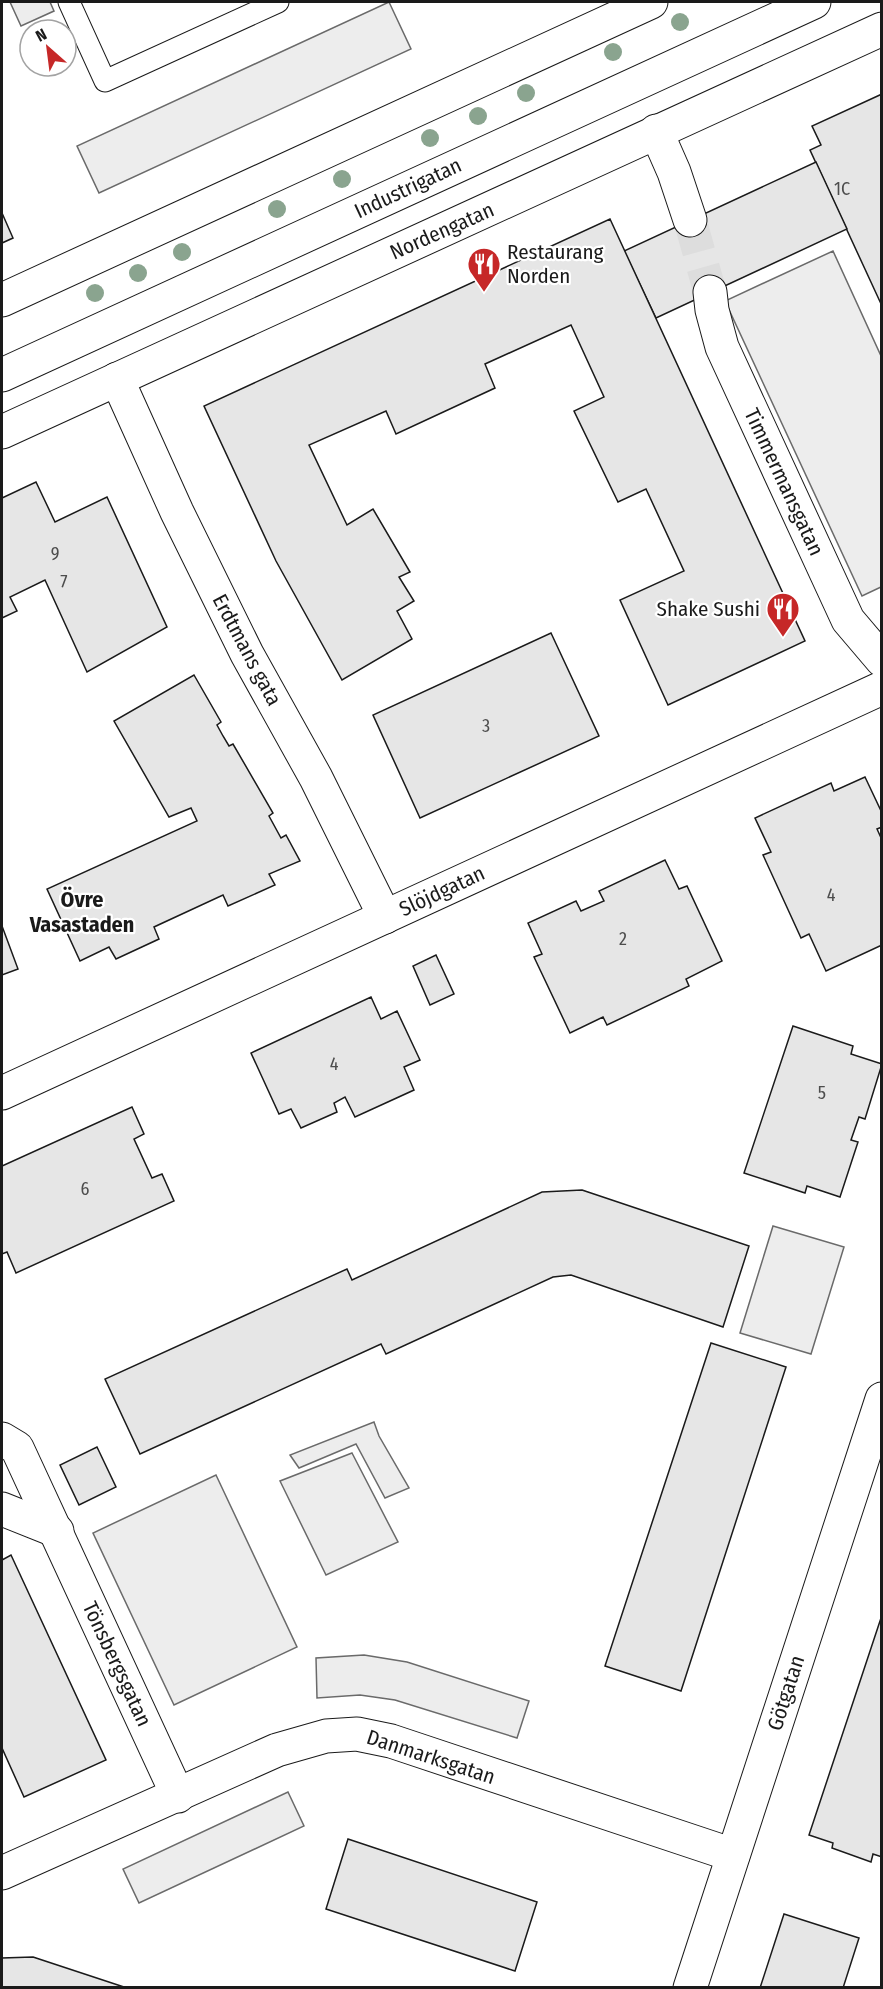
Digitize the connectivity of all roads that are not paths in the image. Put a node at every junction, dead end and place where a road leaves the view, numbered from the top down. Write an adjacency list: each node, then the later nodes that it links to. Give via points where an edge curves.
1 (69, 2): 2 (lane, via 105,81)
2 (278, 2)
3 (651, 2): 9 (street)
4 (814, 2): 10 (street, Industrigatan)
5 (882, 29): 6 (street, Nordengatan)
6 (656, 131): 7 (street); 11 (street, Nordengatan)
7 (690, 220)
8 (710, 292): 13 (street, Timmermansgatan, via 722,347 848,620)
9 (2, 300)
10 (2, 375)
11 (117, 379): 12 (street, Nordengatan); 15 (street, Erdtmans gata, via 247,654 316,778)
12 (2, 432)
13 (877, 647)
14 (882, 688): 15 (street, Slöjdgatan)
15 (385, 917): 16 (street, Slöjdgatan)
16 (2, 1093)
17 (882, 1399): 22 (street, Götgatan)
18 (2, 1439): 20 (street, Tönsbergsgatan, via 17,1449)
19 (2, 1509): 20 (street)
20 (57, 1531): 21 (street, Tönsbergsgatan)
21 (178, 1796): 22 (street, Danmarksgatan, via 278,1750 326,1736 357,1734 391,1741); 23 (street, Danmarksgatan)
22 (734, 1855): 24 (street, Götgatan)
23 (2, 1874)
24 (690, 1988)

